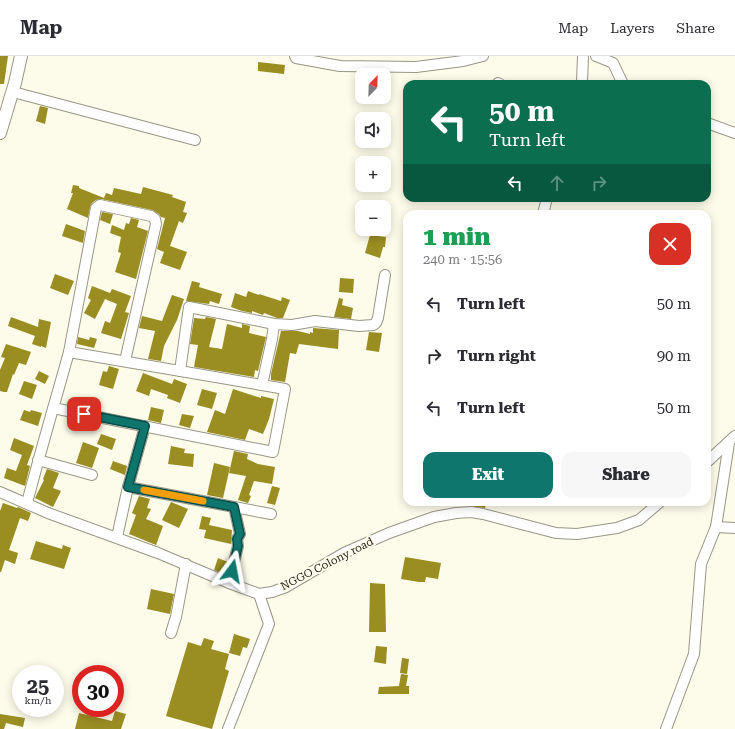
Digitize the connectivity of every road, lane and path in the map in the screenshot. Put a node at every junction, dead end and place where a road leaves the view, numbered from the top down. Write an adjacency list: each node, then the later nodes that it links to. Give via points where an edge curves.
1 (22, 56): 8 (main road)
2 (295, 56): 3 (street, via 340,66 416,67)
3 (483, 56)
4 (583, 56): 6 (street)
5 (596, 56): 7 (street, via 613,63)
6 (585, 80)
7 (621, 80)
8 (13, 92): 10 (main road); 12 (street)
9 (711, 124): 11 (street)
10 (0, 133)
11 (735, 133)
12 (195, 140)
13 (385, 275): 14 (street, via 378,318 373,326 315,321 292,325)
14 (274, 324): 17 (street, via 189,307); 18 (street)
15 (69, 352): 16 (street); 16 (street, via 96,208 100,205 151,216 156,224); 19 (street)
16 (125, 361): 17 (street)
17 (180, 371): 18 (street)
18 (262, 385): 20 (street, via 285,389 273,452)
19 (53, 408): 20 (street); 23 (street)
20 (145, 426): 25 (street)
21 (732, 440): 22 (street); 31 (street)
22 (711, 458)
23 (38, 460): 24 (street); 27 (street)
24 (92, 475)
25 (128, 487): 29 (street); 33 (street)
26 (0, 492): 27 (street)
27 (27, 503): 33 (street, via 48,513)
28 (655, 506): 36 (street, NGGO Colony road, via 639,520 618,528 577,534 556,533 470,512 434,517 344,552 286,586)
29 (234, 507): 30 (street); 35 (street, via 240,534)
30 (271, 514)
31 (716, 527): 32 (street); 39 (street, via 701,564 694,654)
32 (735, 528)
33 (118, 537): 34 (street)
34 (186, 564): 35 (street); 37 (street)
35 (229, 583): 36 (street)
36 (259, 594): 38 (street, via 269,624)
37 (171, 633)
38 (228, 729)
39 (666, 729)

